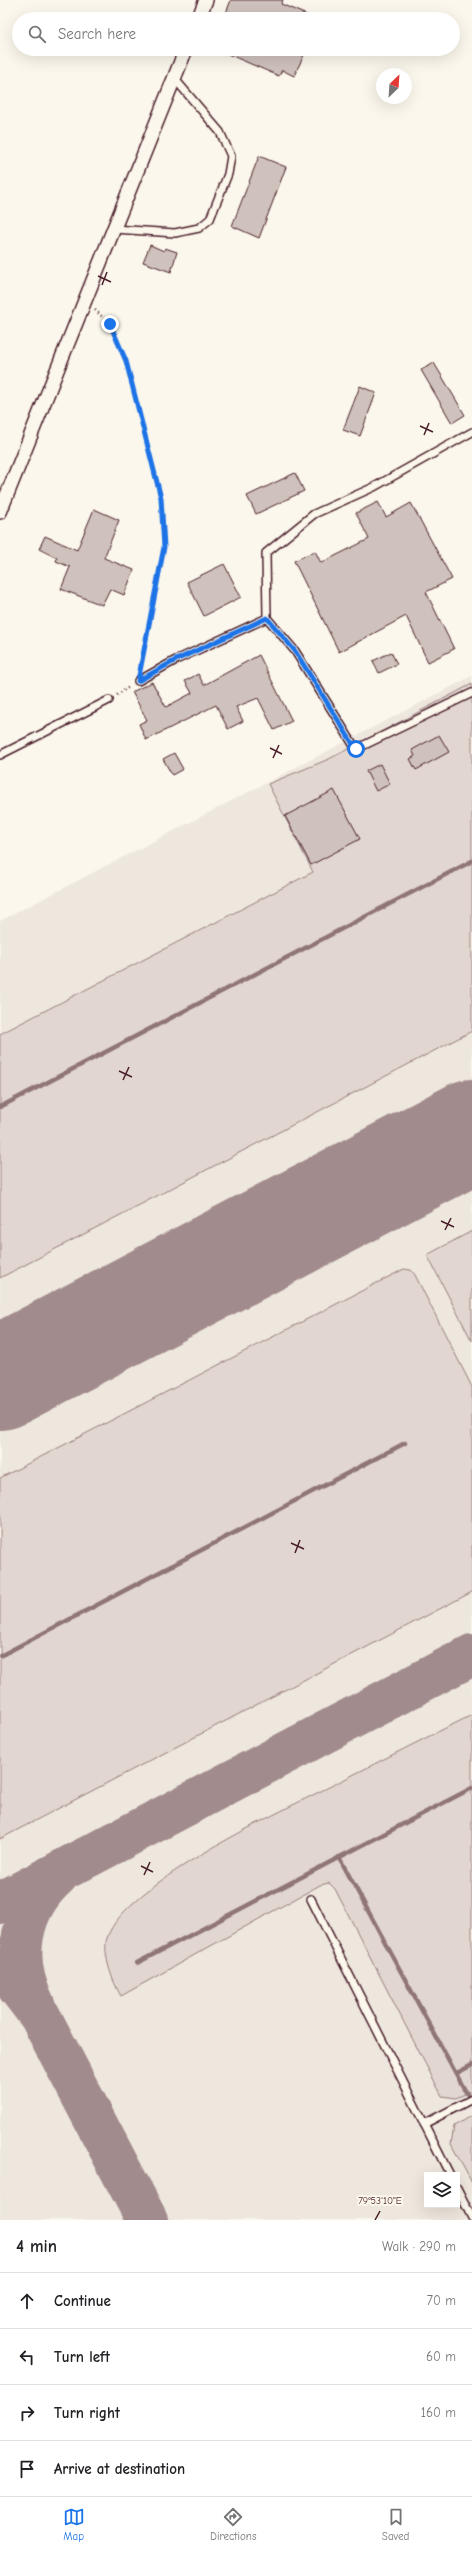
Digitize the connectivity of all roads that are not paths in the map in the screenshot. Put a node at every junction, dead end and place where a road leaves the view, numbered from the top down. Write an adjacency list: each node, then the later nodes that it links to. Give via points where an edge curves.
1 (206, 0): 2 (street)
2 (201, 12)
3 (183, 56): 4 (street)
4 (174, 78): 5 (street); 5 (lane, via 220,132 231,156 228,174 210,218 199,228 175,233)
5 (114, 229): 7 (street)
6 (472, 432): 8 (lane, via 374,487 314,514 266,553)
7 (0, 512)
8 (267, 618): 9 (lane, via 176,660); 10 (lane, via 295,651 356,749)
9 (138, 681)
10 (472, 693)
11 (109, 700): 12 (lane)
12 (0, 755)
13 (311, 1899): 15 (lane)
14 (472, 2099): 15 (lane)
15 (424, 2124): 16 (lane)
16 (448, 2172)
17 (460, 2194): 18 (lane)
18 (472, 2218)

